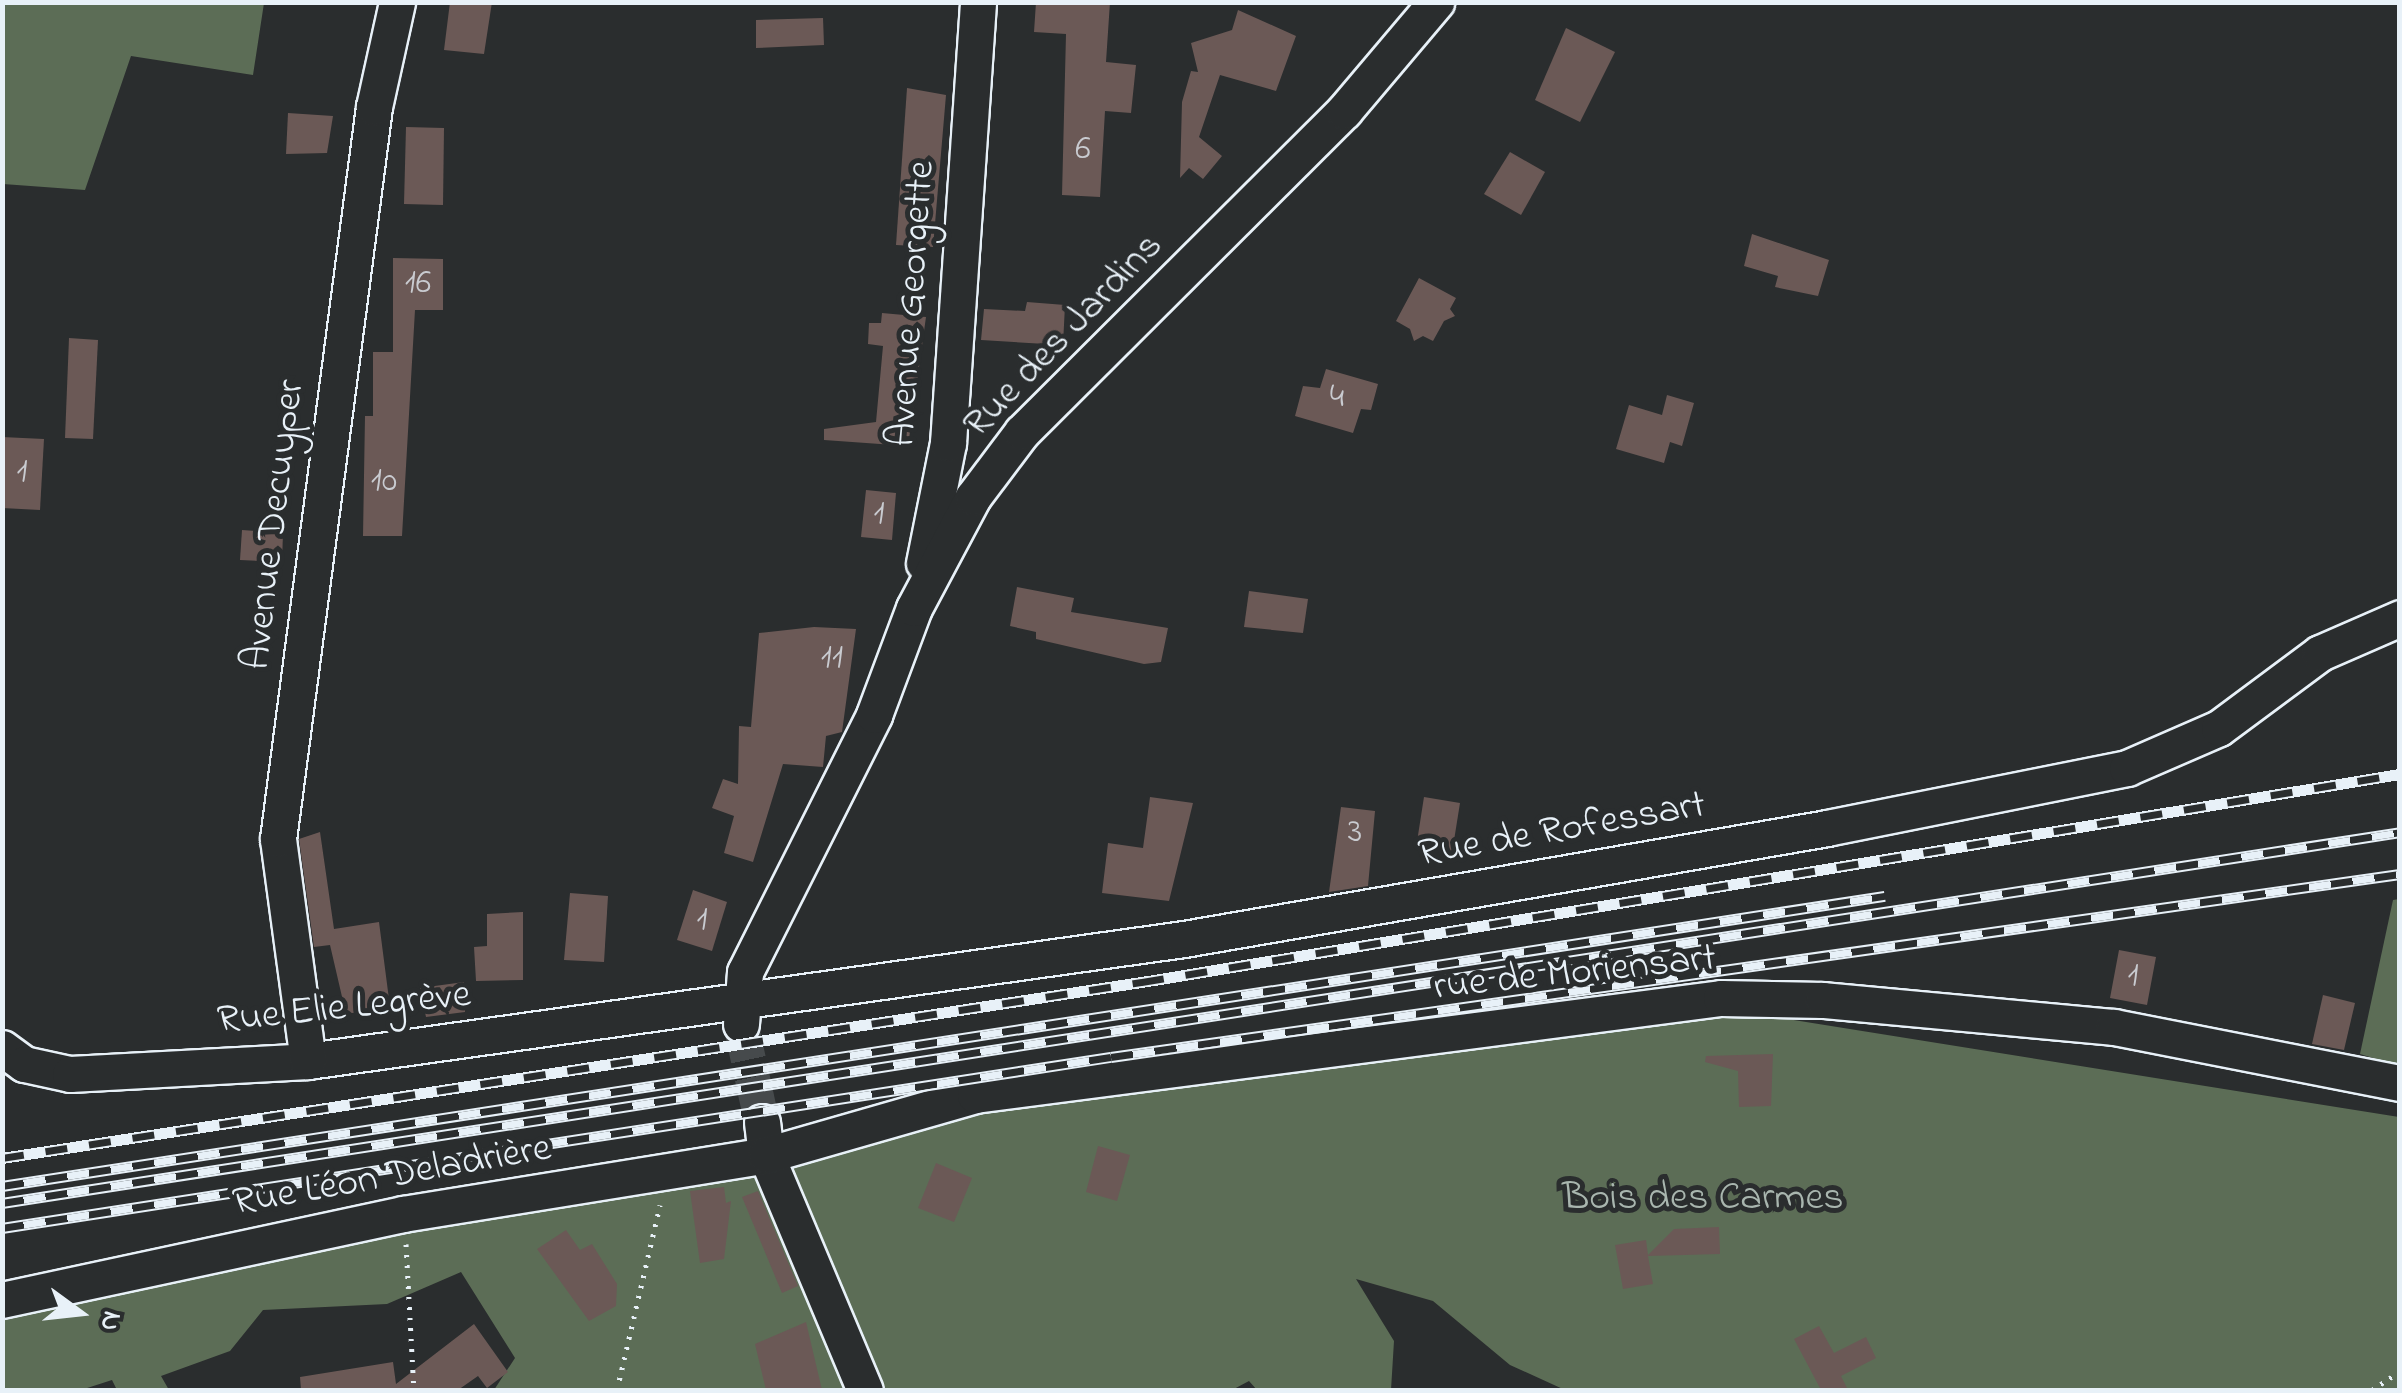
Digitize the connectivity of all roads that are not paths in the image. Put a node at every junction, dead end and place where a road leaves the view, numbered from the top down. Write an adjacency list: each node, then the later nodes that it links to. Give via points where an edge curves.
1 (978, 2): 4 (street, Avenue Georgette, via 946,460)
2 (1436, 2): 4 (street, Rue des Jardins, via 1344,111 1022,432 973,497)
3 (394, 19): 9 (street, Avenue Decuyper, via 374,108 278,839)
4 (914, 608): 7 (street, Rue des Jardins, via 874,715 745,972)
5 (2400, 618): 7 (street, Rue de Rofessart, via 2320,653 2219,728 2127,768 2037,790)
6 (698, 1008): 7 (street, Rue de Rofessart); 9 (street, Rue Elie Legrève)
7 (740, 1014)
8 (2, 1048): 9 (street, Rue Elie Legrève, via 24,1064 70,1074)
9 (308, 1061)
10 (2400, 1082): 11 (street, rue de Moriensart, via 2114,1026 1823,1000 1720,998 975,1095)
11 (764, 1139): 12 (street, Rue Léon Deladrière, via 658,1173 403,1214); 13 (street)
12 (2, 1300)
13 (865, 1390)

